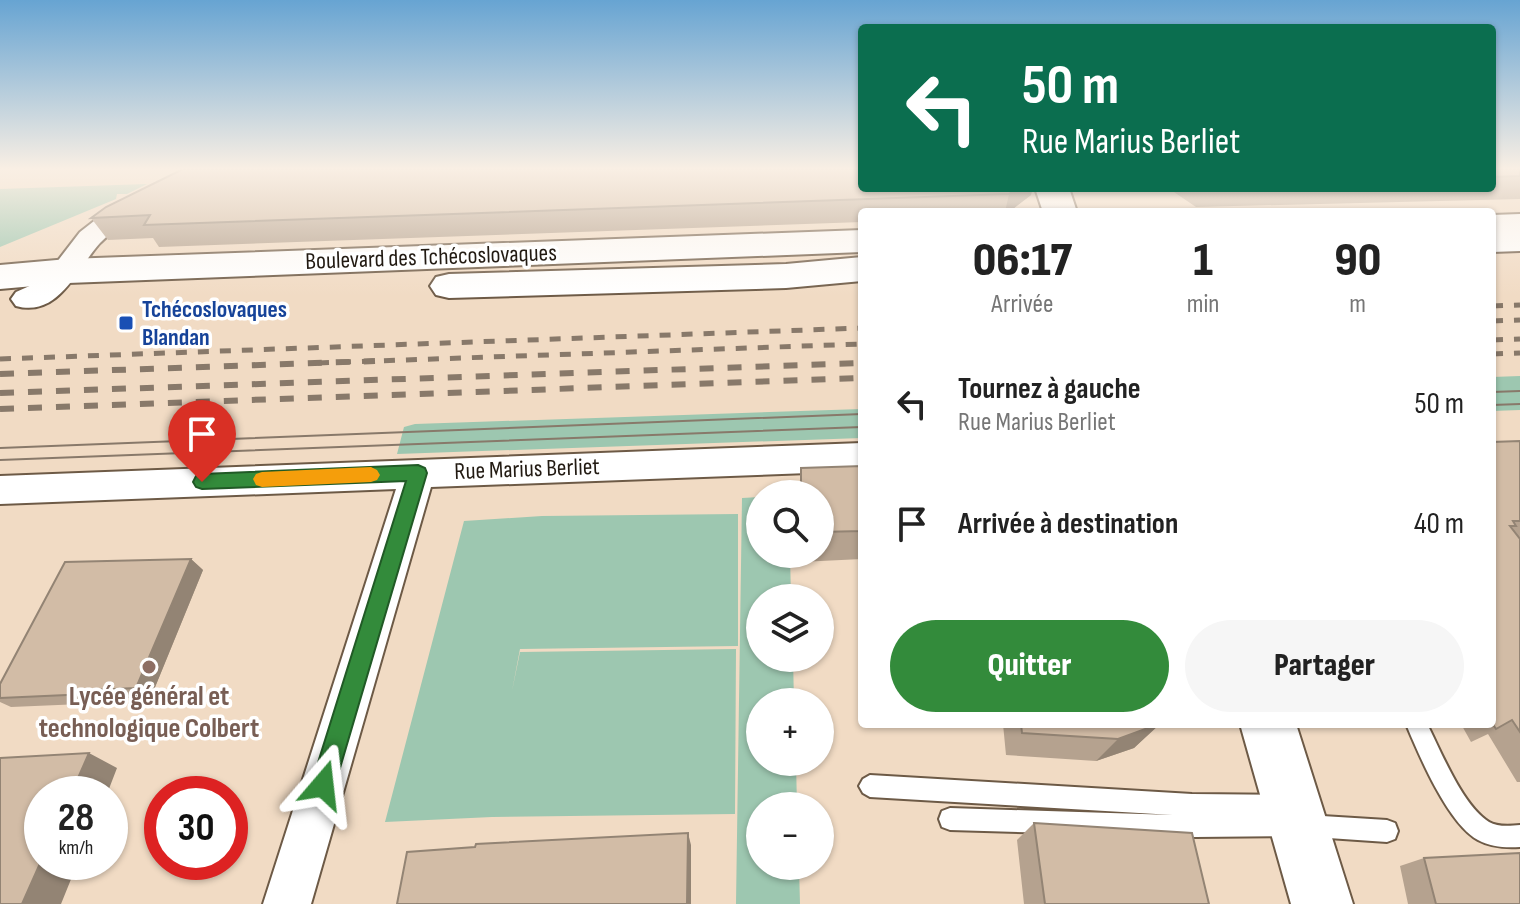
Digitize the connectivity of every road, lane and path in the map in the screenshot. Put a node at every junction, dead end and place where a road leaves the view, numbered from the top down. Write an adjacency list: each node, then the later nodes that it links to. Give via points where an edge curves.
1 (129, 211): 10 (street, via 90,238)
2 (1520, 222): 3 (street)
3 (1496, 223)
4 (1520, 240): 6 (main road)
5 (858, 241): 10 (main road, Boulevard des Tchécoslovaques)
6 (1496, 241)
7 (1520, 259): 8 (main road)
8 (1496, 260)
9 (858, 269): 11 (main road, Boulevard des Tchécoslovaques)
10 (68, 271): 13 (main road, Boulevard des Tchécoslovaques)
11 (786, 276): 12 (main road); 13 (main road, Boulevard des Tchécoslovaques)
12 (858, 276)
13 (9, 292)
14 (858, 457): 15 (street, Rue Marius Berliet)
15 (418, 473): 16 (street, Rue Marius Berliet); 24 (street)
16 (0, 490)
17 (1269, 728): 20 (main road)
18 (1418, 728): 23 (lane, via 1464,813 1482,831)
19 (870, 786): 20 (lane)
20 (1296, 816): 21 (lane, via 1195,826); 22 (lane); 25 (main road)
21 (950, 819)
22 (1387, 831)
23 (1520, 836)
24 (287, 904)
25 (1322, 904)

